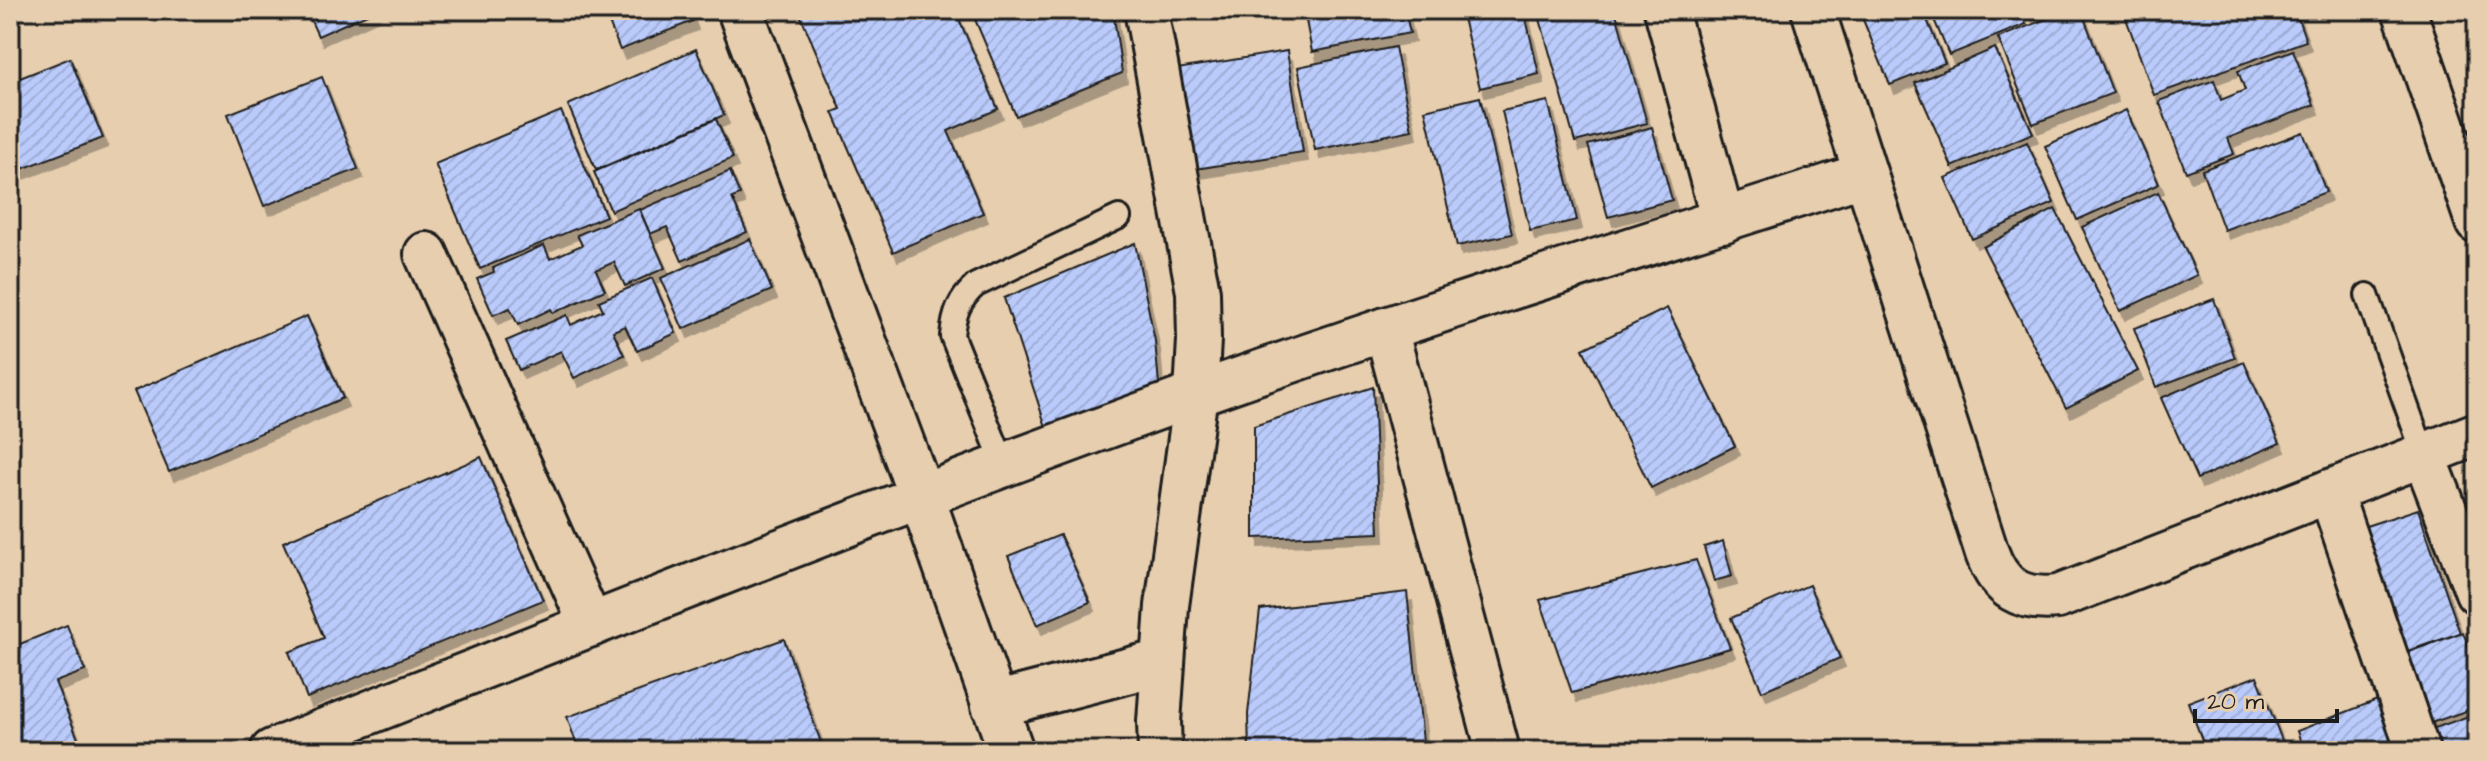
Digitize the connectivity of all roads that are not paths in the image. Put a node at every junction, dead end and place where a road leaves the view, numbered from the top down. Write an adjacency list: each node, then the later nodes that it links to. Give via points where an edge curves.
1 (740, 10): 18 (street)
2 (1146, 10): 13 (street, via 1198,292)
3 (1666, 10): 8 (street)
4 (1813, 10): 6 (street)
5 (2404, 10): 9 (street)
6 (1865, 174): 8 (street); 17 (street, via 1993,569 2015,592 2058,597)
7 (1119, 217): 16 (lane, via 976,285 958,306 952,336)
8 (1723, 221): 12 (street)
9 (2477, 222)
10 (426, 254): 20 (street)
11 (2367, 295): 15 (lane)
12 (1386, 329): 13 (street); 26 (street)
13 (1196, 394): 16 (street); 21 (street)
14 (2477, 434): 15 (street)
15 (2424, 455): 17 (street); 19 (street)
16 (1004, 465): 18 (street)
17 (2330, 491): 27 (street)
18 (921, 495): 20 (street); 22 (street)
19 (2477, 592)
20 (591, 625): 23 (street)
21 (1162, 662): 22 (street); 25 (street)
22 (994, 705): 24 (street)
23 (272, 751)
24 (1011, 751)
25 (1160, 751)
26 (1498, 751)
27 (2418, 751)

